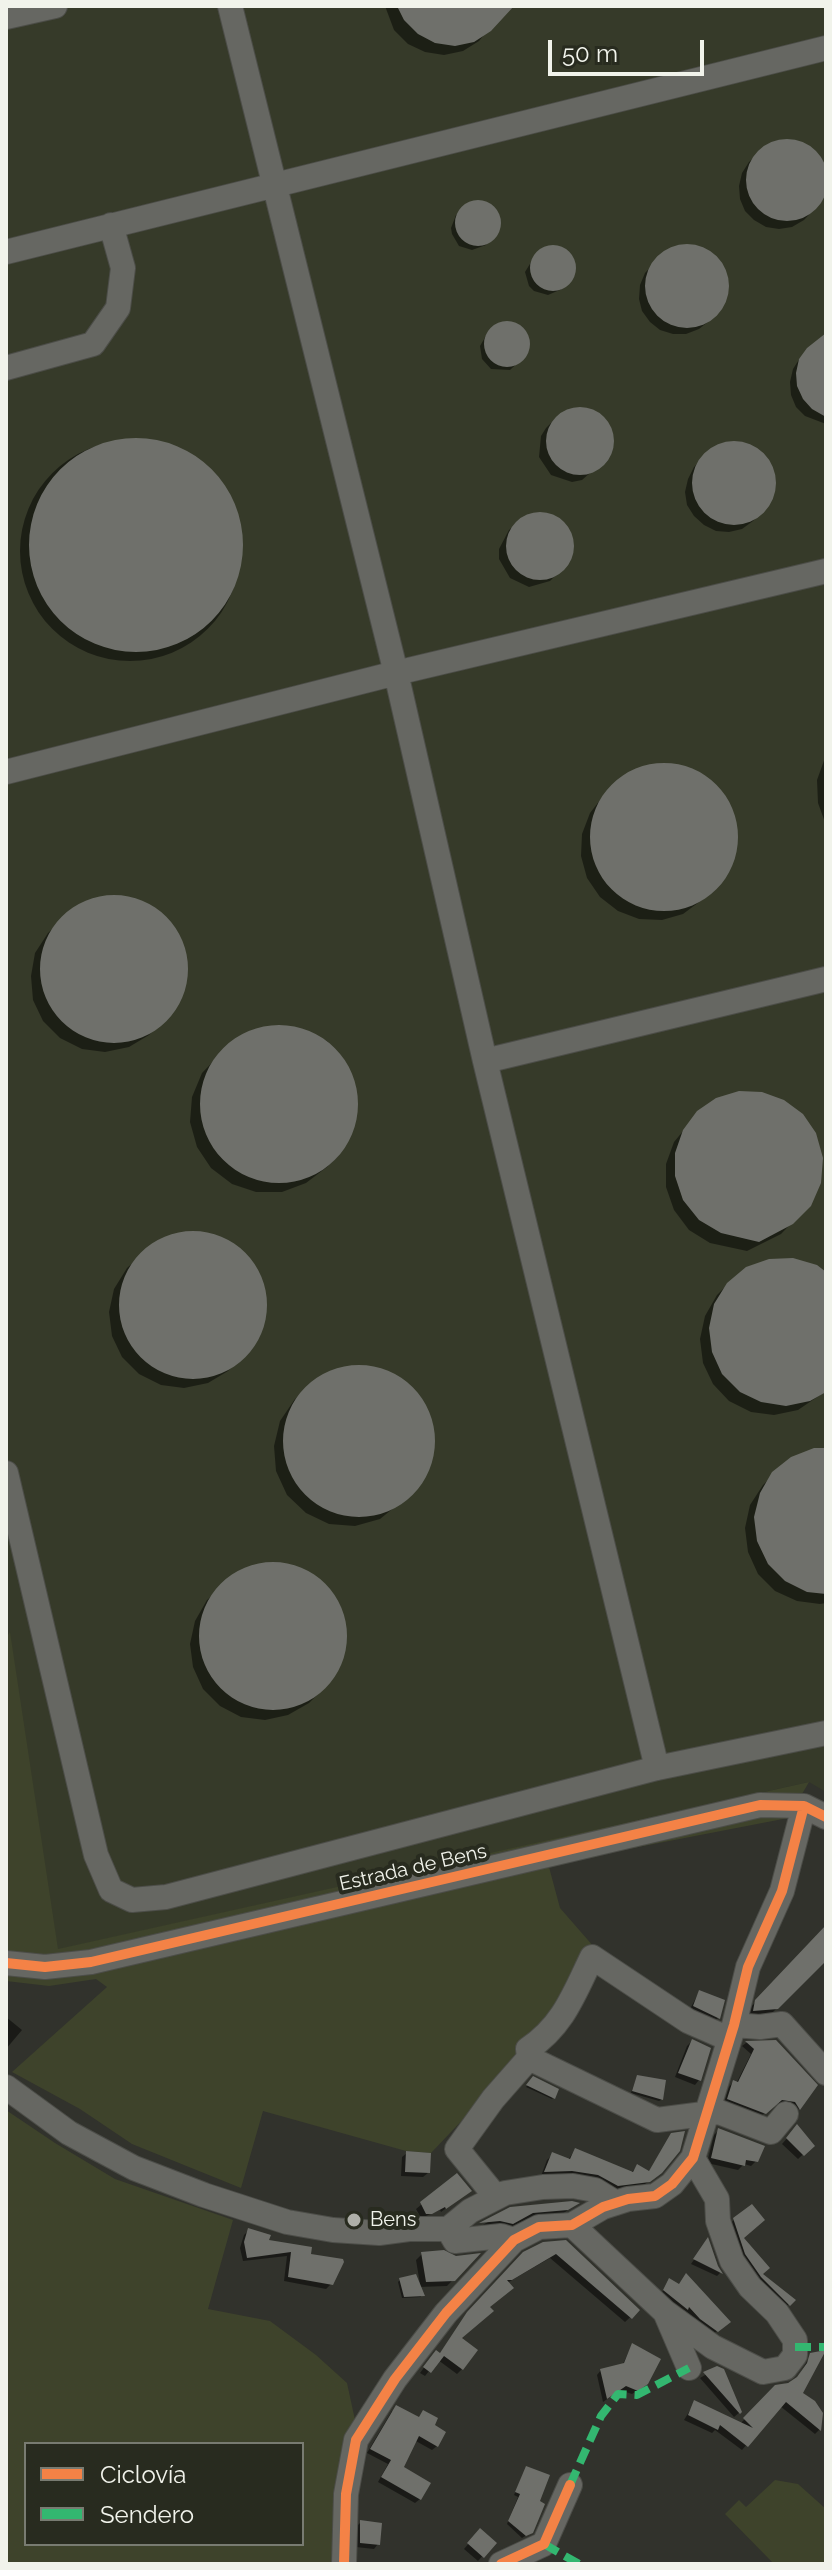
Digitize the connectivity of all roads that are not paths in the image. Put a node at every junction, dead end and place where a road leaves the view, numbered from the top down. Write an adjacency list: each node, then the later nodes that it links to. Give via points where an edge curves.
1 (55, 6): 3 (street)
2 (230, 6): 5 (street)
3 (6, 17)
4 (826, 48): 5 (street)
5 (274, 185): 6 (street); 10 (street)
6 (111, 225): 7 (street); 8 (street, via 123,268 118,308 93,344)
7 (6, 252)
8 (6, 368)
9 (826, 571): 10 (street)
10 (396, 673): 11 (street); 13 (street)
11 (6, 772)
12 (826, 979): 13 (street)
13 (485, 1061): 16 (street)
14 (6, 1473): 16 (street, via 96,1855 111,1890 132,1900 166,1897)
15 (826, 1733): 16 (street)
16 (657, 1768)
17 (815, 1812): 18 (street, Estrada de Bens, via 760,1805 91,1962 45,1967); 19 (street, via 748,1967)
18 (6, 1963)
19 (732, 2032): 20 (street, via 688,2021 592,1957 564,2015 528,2049); 21 (street, via 782,2024); 24 (street)
20 (529, 2058): 24 (street, via 657,2120); 26 (street, via 457,2149)
21 (826, 2073)
22 (6, 2087): 29 (street, via 69,2133 134,2168 287,2222 379,2233)
23 (786, 2114): 24 (street, via 771,2132 719,2112)
24 (705, 2115): 25 (street)
25 (693, 2158): 27 (street, via 655,2196); 31 (street, via 717,2199 718,2221 732,2261 777,2313 795,2340 795,2355 785,2368 763,2372 713,2347)
26 (496, 2197): 27 (street, via 573,2186 595,2190); 29 (street)
27 (616, 2203): 28 (street)
28 (572, 2225): 30 (street, via 539,2227); 31 (street)
29 (448, 2229): 30 (street, via 455,2241 501,2236)
30 (514, 2240): 34 (street, via 446,2313 356,2440 346,2494)
31 (665, 2312): 32 (street)
32 (689, 2368)
33 (570, 2485): 35 (street, via 544,2544)
34 (344, 2564)
35 (501, 2564)

